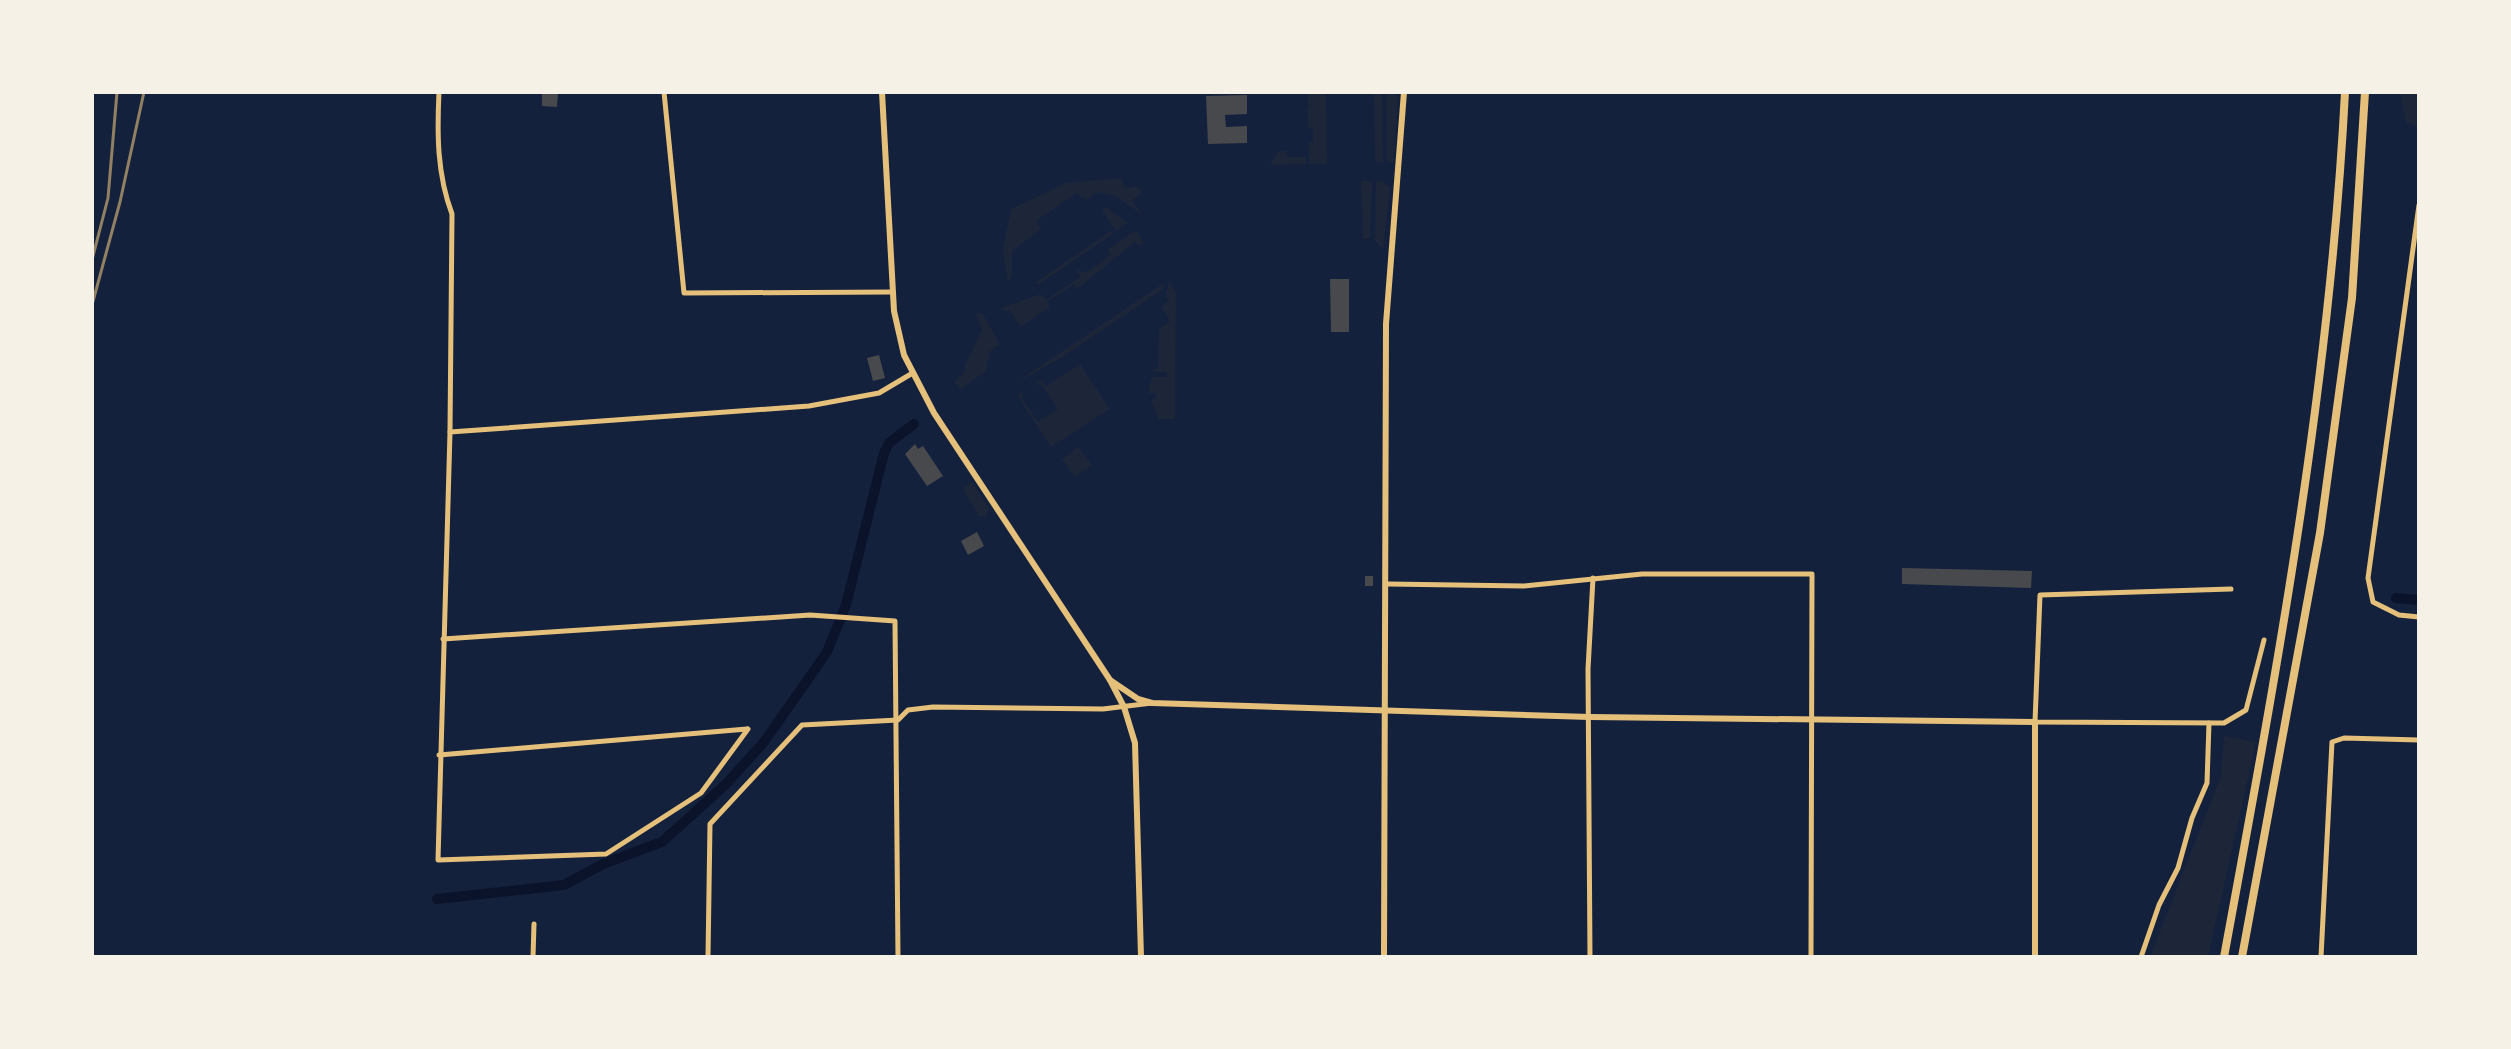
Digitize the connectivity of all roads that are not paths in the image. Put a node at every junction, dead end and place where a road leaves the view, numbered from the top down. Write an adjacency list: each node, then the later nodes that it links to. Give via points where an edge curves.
1 (439, 92): 10 (street, via 438,150 452,214)
2 (664, 92): 8 (street, via 684,293)
3 (882, 92): 8 (street)
4 (1404, 92): 12 (street, via 1387,307)
5 (2345, 92): 38 (highway, via 2332,280 2301,530)
6 (2365, 92): 39 (highway, via 2352,298 2320,533)
7 (2419, 205): 14 (street, via 2368,578 2373,602 2399,615)
8 (893, 292): 9 (street)
9 (911, 374): 10 (street, via 879,393 809,406); 17 (street)
10 (450, 432): 15 (street)
11 (1593, 578): 12 (street, via 1524,586); 21 (street); 22 (street, via 1812,574)
12 (1388, 584): 20 (street)
13 (2231, 589): 24 (street, via 2040,595)
14 (2419, 617)
15 (443, 639): 23 (street, via 810,615 895,621); 27 (street)
16 (2264, 640): 25 (street, via 2246,710 2224,723)
17 (1110, 680): 18 (street); 19 (street)
18 (1152, 703): 19 (street); 20 (street)
19 (1124, 707): 23 (street, via 933,707 908,710); 32 (street, via 1138,768)
20 (1386, 711): 21 (street); 33 (street)
21 (1590, 717): 22 (street); 34 (street)
22 (1811, 719): 24 (street); 35 (street)
23 (898, 720): 30 (street, via 802,725 710,824); 31 (street)
24 (2035, 722): 25 (street); 36 (street)
25 (2209, 723): 37 (street, via 2210,773)
26 (2419, 740): 40 (street, via 2344,738 2331,745)
27 (439, 755): 27 (street, via 748,729 701,793 606,854 438,860)
28 (534, 924): 29 (street)
29 (533, 957)
30 (708, 957)
31 (898, 957)
32 (1141, 957)
33 (1384, 957)
34 (1590, 957)
35 (1811, 957)
36 (2035, 957)
37 (2141, 957)
38 (2224, 957)
39 (2242, 957)
40 (2321, 957)

